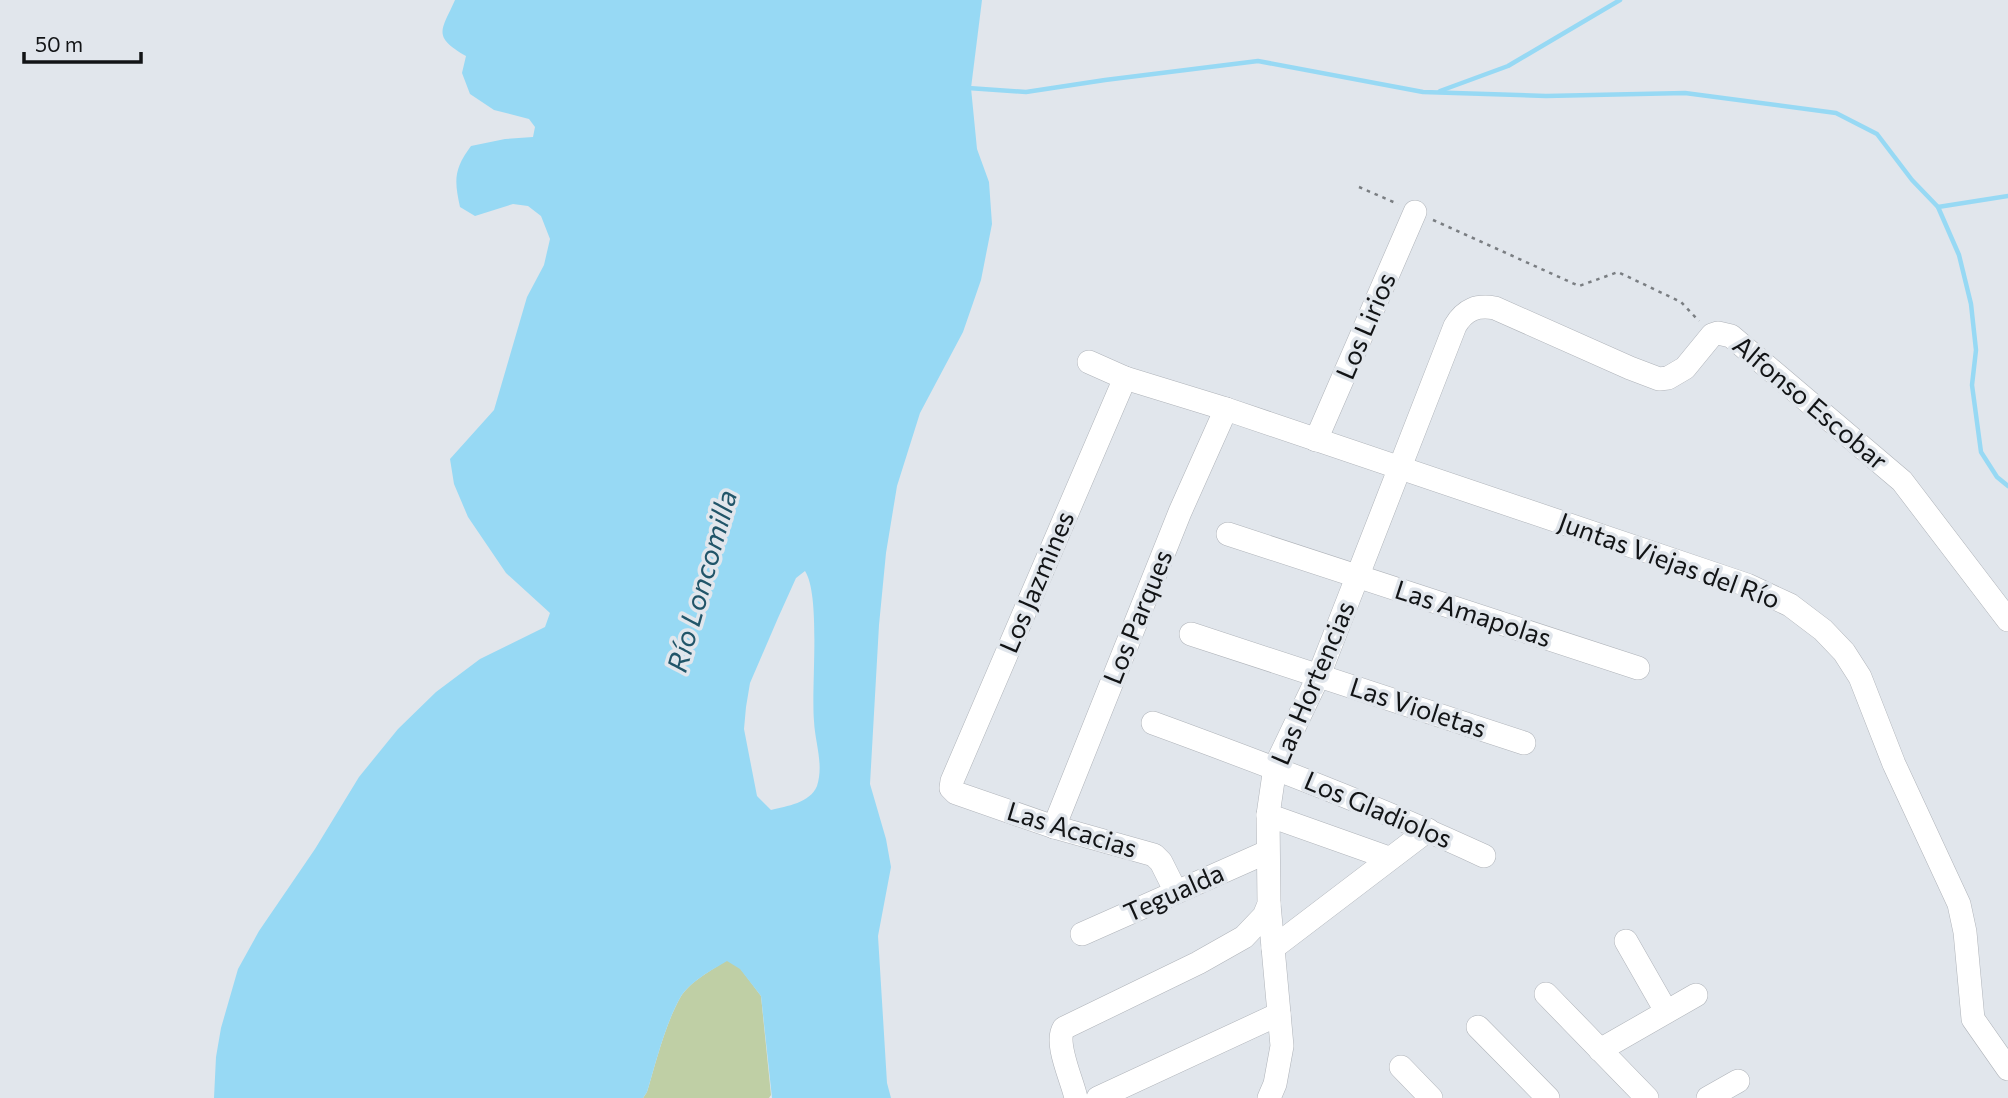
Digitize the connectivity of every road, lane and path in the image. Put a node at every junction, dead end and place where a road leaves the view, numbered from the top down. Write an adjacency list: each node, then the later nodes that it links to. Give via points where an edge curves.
1 (1359, 187): 2 (path)
2 (1415, 212): 4 (path, via 1580,286 1618,272 1681,302); 8 (street, Los Lirios)
3 (1455, 326): 4 (street, Alfonso Escobar, via 1474,307 1495,308 1658,379 1685,368); 9 (street, Las Hortencias)
4 (1712, 335): 12 (street, Alfonso Escobar, via 1726,334 1741,343 1902,481)
5 (1089, 362): 6 (street, Juntas Viejas del Río)
6 (1125, 378): 7 (street, Juntas Viejas del Río); 19 (street, Los Jazmines)
7 (1226, 409): 8 (street, Juntas Viejas del Río); 21 (street, Los Parques)
8 (1316, 440): 9 (street, Juntas Viejas del Río)
9 (1399, 467): 11 (street, Las Hortencias); 38 (street, Juntas Viejas del Río, via 1747,585 1790,605 1823,630 1860,677 1894,764 1959,904 1973,1019)
10 (1227, 534): 11 (street, Las Amapolas)
11 (1359, 577): 14 (street, Las Amapolas); 15 (street, Las Hortencias)
12 (2008, 620)
13 (1192, 634): 15 (street, Las Violetas)
14 (1638, 668)
15 (1319, 675): 17 (street, Las Violetas); 18 (street, Las Hortencias)
16 (1153, 723): 18 (street, Los Gladiolos)
17 (1524, 743)
18 (1275, 767): 20 (street, Las Hortencias); 22 (street, Los Gladiolos)
19 (951, 788): 21 (street, Las Acacias)
20 (1268, 815): 23 (street, Las Hortencias); 25 (street)
21 (1054, 827): 26 (street, Las Acacias, via 1154,855)
22 (1428, 830): 24 (street, Los Gladiolos); 25 (street)
23 (1267, 852): 26 (street, Tegualda); 27 (street, Las Hortencias)
24 (1484, 856)
25 (1389, 858): 30 (street)
26 (1176, 892): 28 (street, Tegualda)
27 (1269, 904): 30 (street, Las Hortencias); 40 (street, via 1260,922 1244,937 1063,1028 1060,1045)
28 (1082, 934)
29 (1626, 941): 33 (street)
30 (1273, 948): 34 (street, Las Hortencias)
31 (1546, 993): 36 (street)
32 (1696, 995): 33 (street)
33 (1666, 1011): 36 (street)
34 (1279, 1014): 41 (street); 42 (street, Las Hortencias, via 1282,1046)
35 (1478, 1027): 44 (street)
36 (1600, 1050): 45 (street)
37 (1401, 1067): 43 (street)
38 (2008, 1069)
39 (1738, 1081): 46 (street)
40 (1076, 1098)
41 (1098, 1098)
42 (1269, 1098)
43 (1431, 1098)
44 (1548, 1098)
45 (1647, 1098)
46 (1708, 1098)

